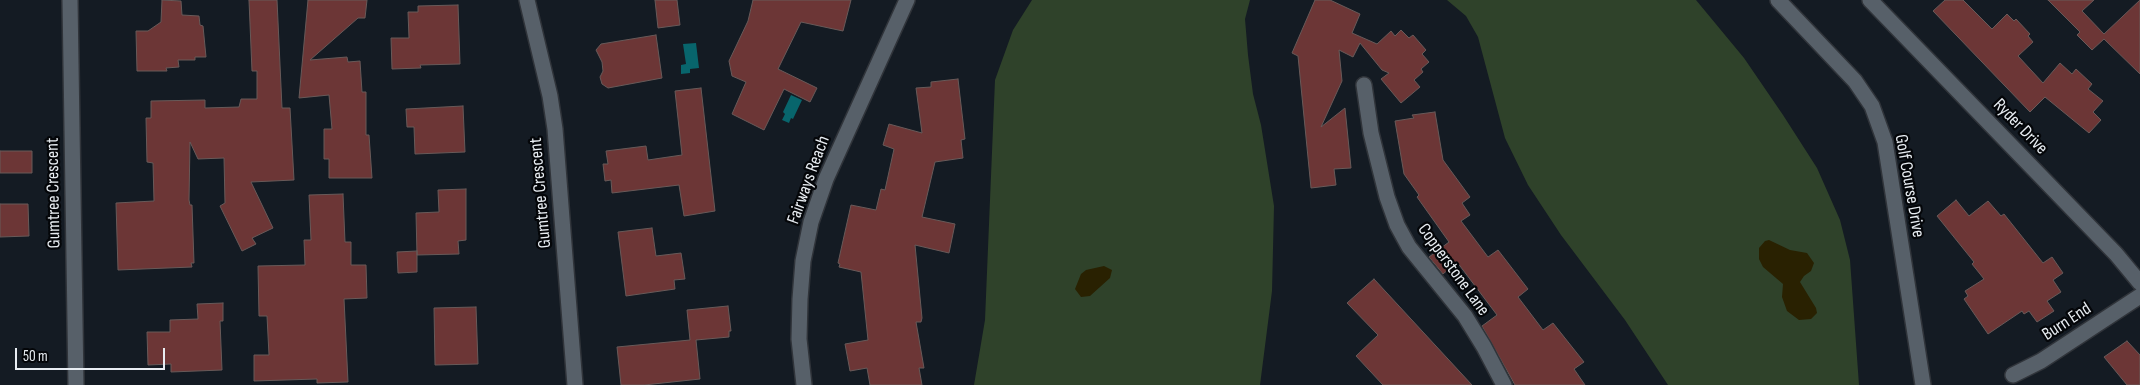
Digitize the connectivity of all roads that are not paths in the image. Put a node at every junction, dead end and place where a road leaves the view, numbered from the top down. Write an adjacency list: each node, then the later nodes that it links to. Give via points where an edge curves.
1 (70, 0): 10 (street, Gumtree Crescent)
2 (527, 0): 11 (street, Gumtree Crescent, via 555,129)
3 (907, 0): 12 (street, Fairways Reach, via 826,179 811,222 800,299 799,339)
4 (1778, 0): 14 (street, Golf Course Drive, via 1855,80 1872,106 1885,142)
5 (1870, 0): 7 (street, Ryder Drive, via 2116,254)
6 (1364, 85): 13 (street, Copperstone Lane, via 1387,197 1397,225 1410,248 1465,316)
7 (2140, 283)
8 (2140, 296): 9 (street, Burn End, via 2041,361)
9 (2013, 375)
10 (76, 385)
11 (575, 385)
12 (804, 385)
13 (1504, 385)
14 (1923, 385)

